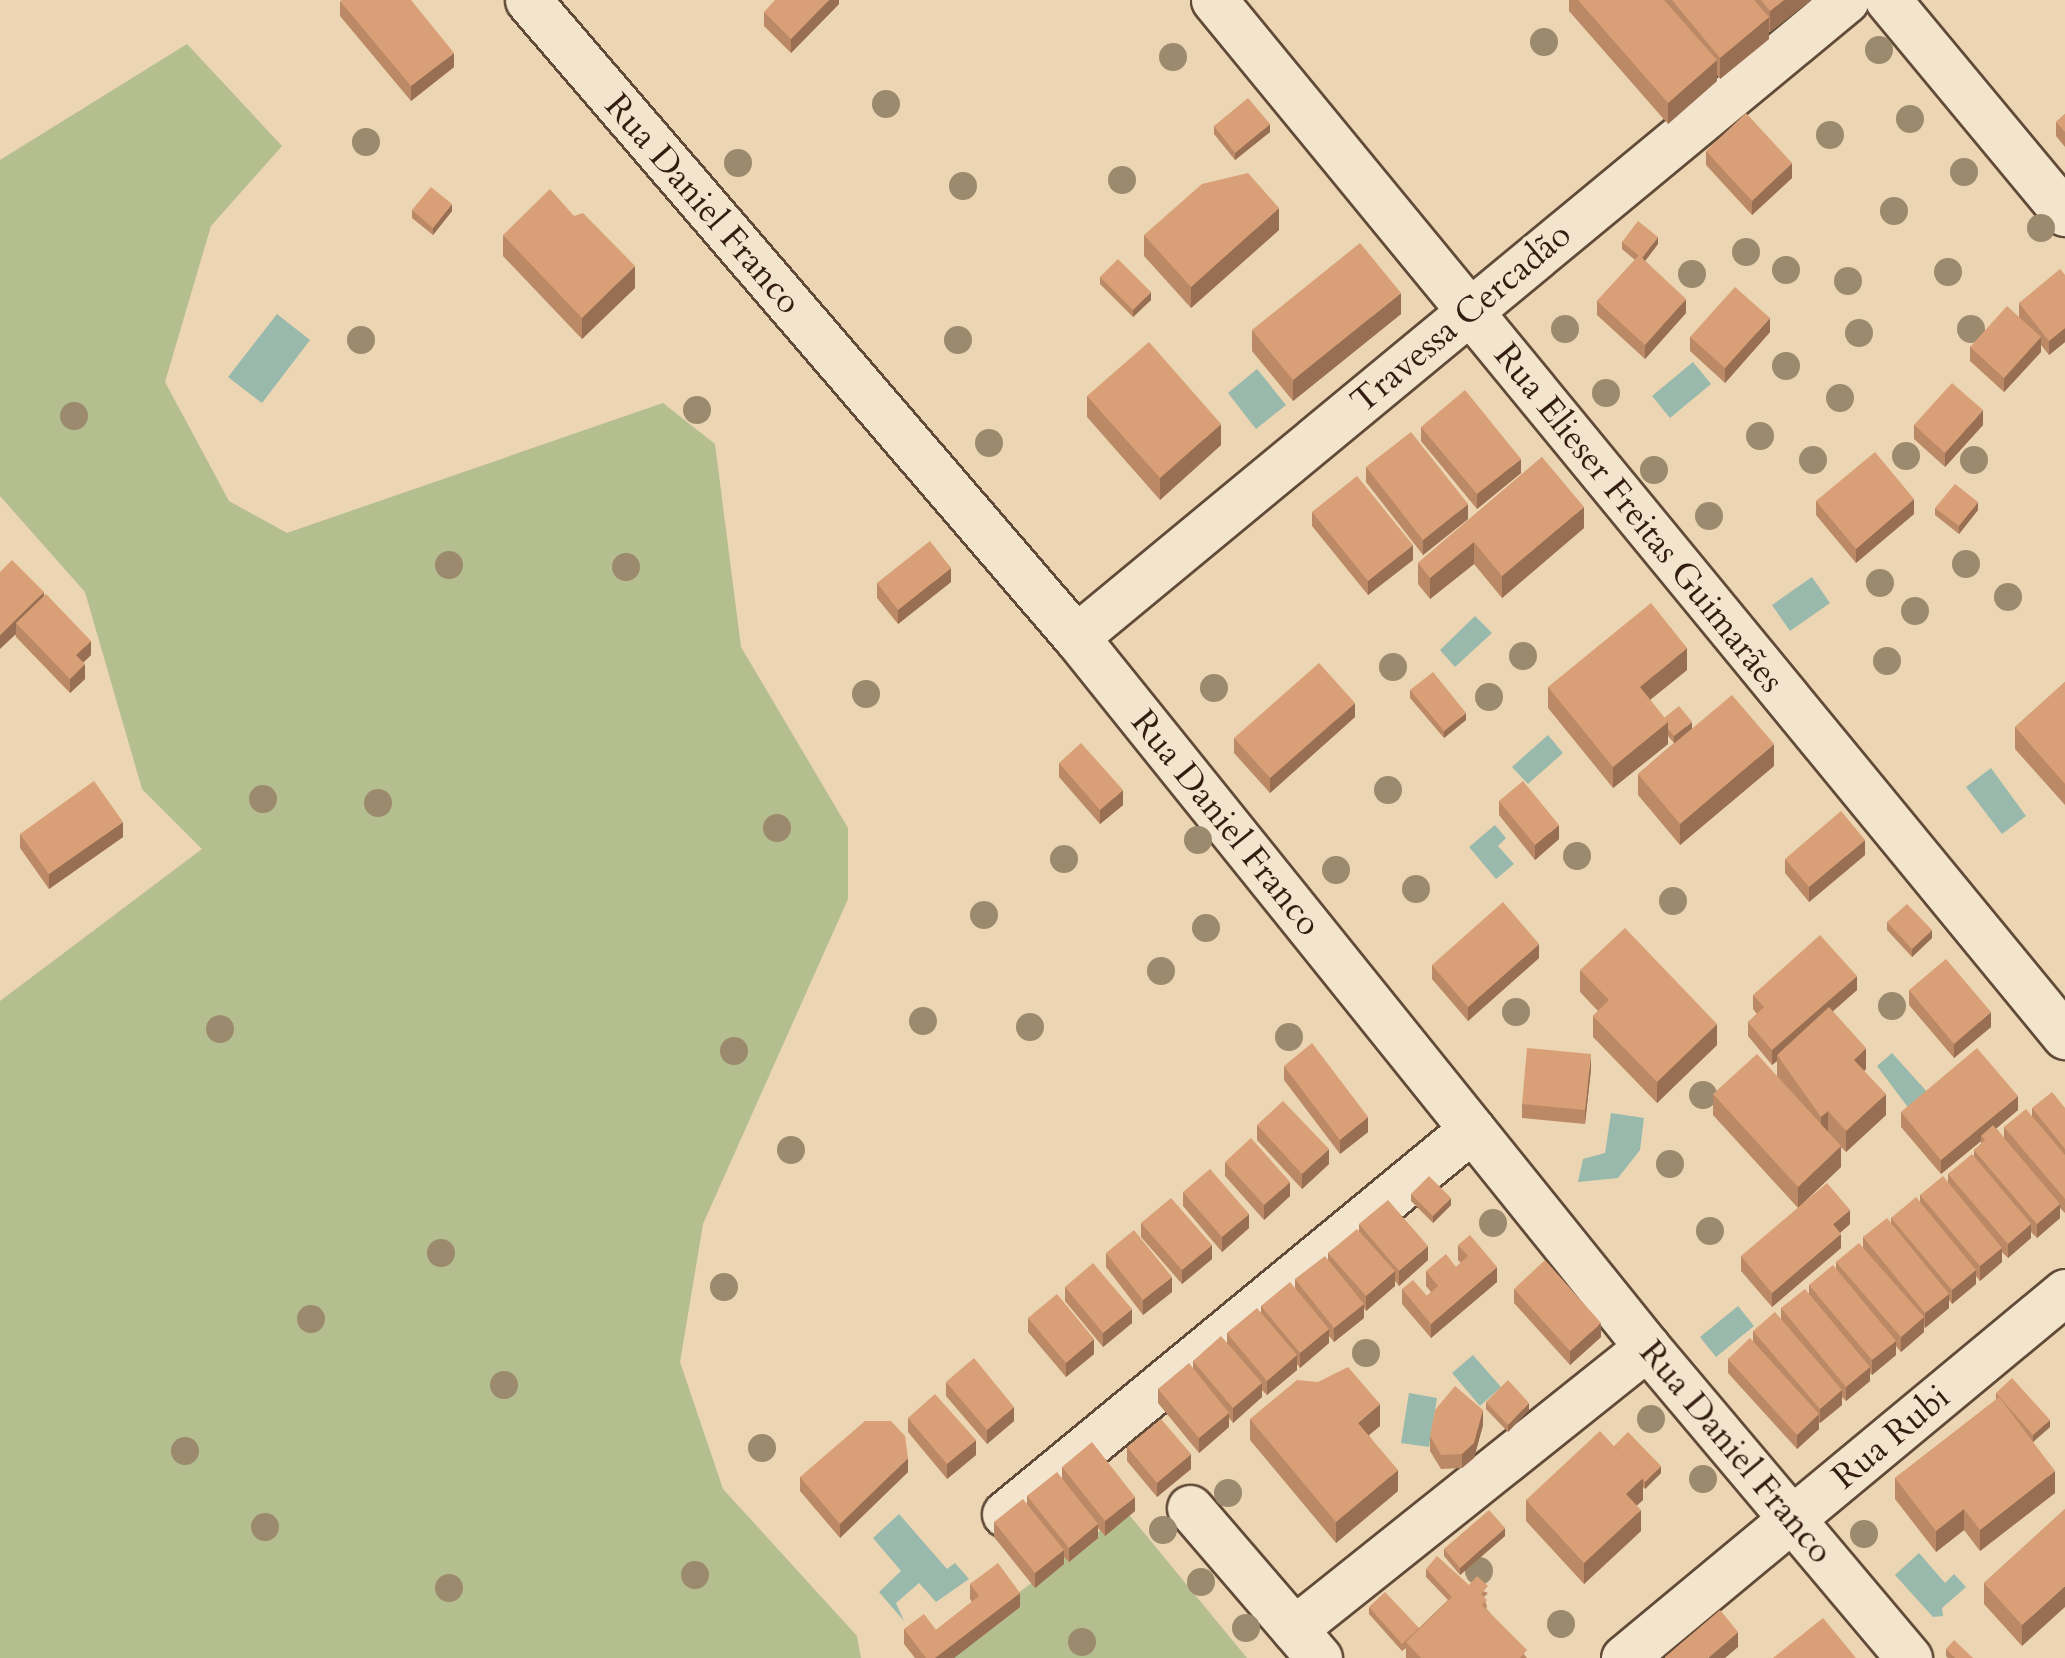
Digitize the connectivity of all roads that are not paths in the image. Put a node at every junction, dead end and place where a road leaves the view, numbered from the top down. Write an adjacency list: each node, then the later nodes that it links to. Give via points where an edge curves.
1 (528, 0): 7 (street, Rua Daniel Franco)
2 (1214, 0): 6 (street, Rua Elieser Freitas Guimarães)
3 (1846, 0): 6 (street, Travessa Cercadão)
4 (1888, 0): 5 (street)
5 (2065, 213)
6 (1470, 310): 7 (street, Travessa Cercadão); 8 (street, Rua Elieser Freitas Guimarães)
7 (1076, 637): 9 (street, Rua Daniel Franco)
8 (2065, 1036)
9 (1472, 1129): 11 (street, Rua Daniel Franco); 13 (street)
10 (2065, 1292): 14 (street, Rua Rubi)
11 (1648, 1347): 14 (street, Rua Daniel Franco); 15 (street)
12 (1190, 1508): 15 (street)
13 (1005, 1514)
14 (1792, 1518): 16 (street, Rua Rubi); 17 (street, Rua Daniel Franco)
15 (1306, 1644)
16 (1624, 1658)
17 (1909, 1658)

